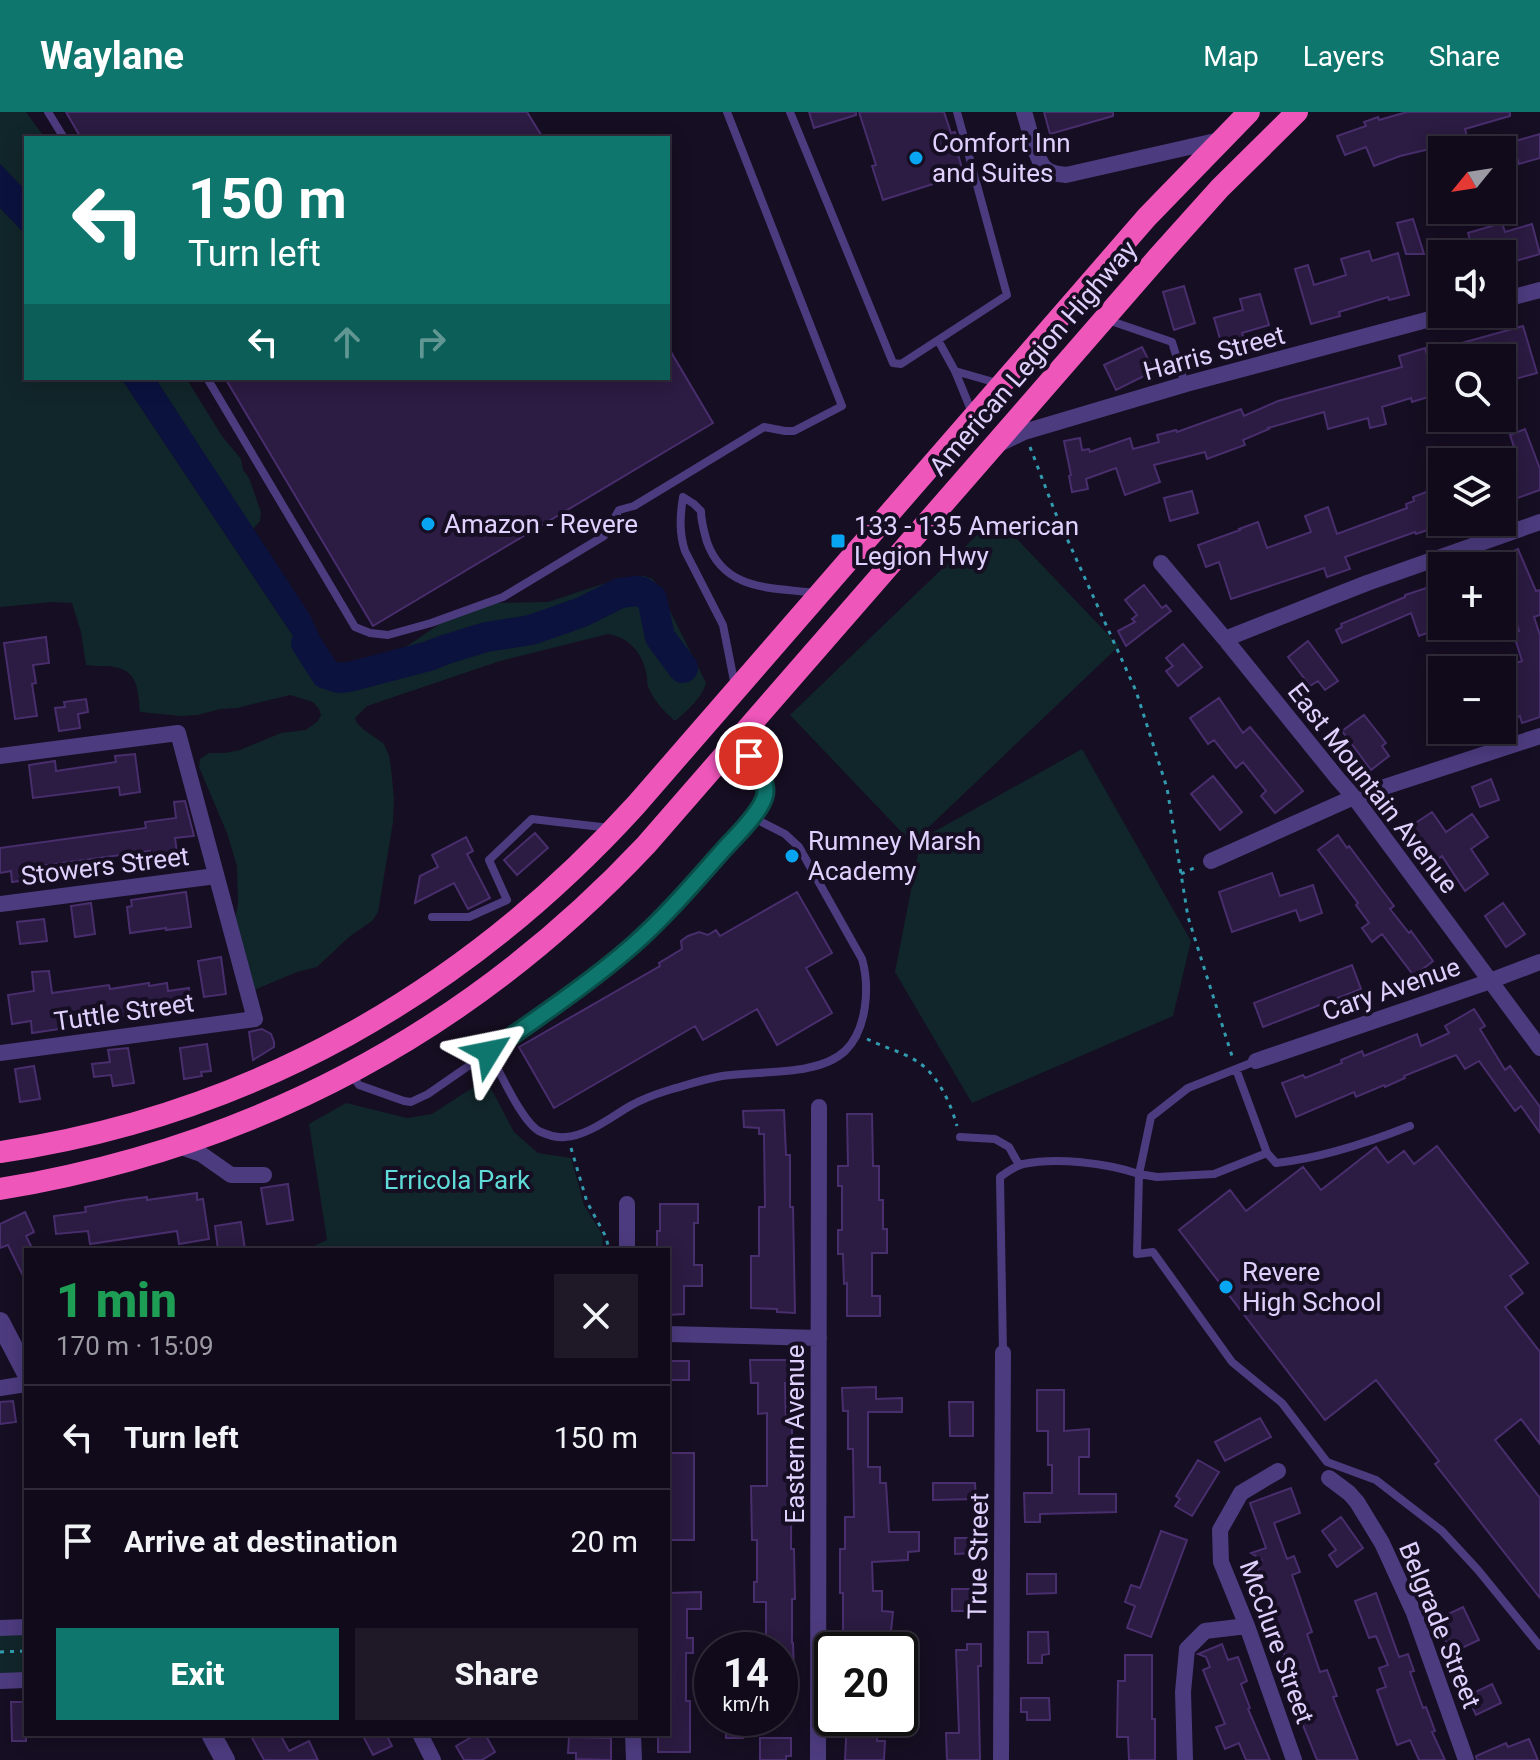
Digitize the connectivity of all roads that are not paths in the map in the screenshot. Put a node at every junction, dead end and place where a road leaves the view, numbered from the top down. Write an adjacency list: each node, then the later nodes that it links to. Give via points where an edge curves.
1 (48, 112): 8 (lane)
2 (727, 112): 21 (lane, via 842,406 794,431 764,427)
3 (790, 112): 14 (lane, via 893,363 901,364)
4 (957, 112): 14 (lane, via 1007,295)
5 (1024, 112): 9 (street, via 1040,161 1055,174)
6 (1249, 112): 9 (highway, American Legion Highway)
7 (1297, 112): 12 (highway, American Legion Highway, via 1199,211)
8 (63, 136)
9 (1220, 140): 18 (highway, American Legion Highway)
10 (1540, 290): 11 (street)
11 (1516, 296)
12 (1104, 319): 17 (lane, via 1172,342); 20 (highway, American Legion Highway)
13 (1428, 320): 17 (street, Harris Street)
14 (938, 340): 15 (lane)
15 (955, 371): 18 (lane); 19 (lane)
16 (208, 380): 21 (lane, via 355,627 370,633 388,635 503,597 604,536 619,510)
17 (1186, 384): 20 (street, Harris Street)
18 (1001, 385): 19 (highway, American Legion Highway)
19 (973, 416): 25 (highway, American Legion Highway)
20 (995, 445): 45 (highway, American Legion Highway, via 603,889 485,989)
21 (673, 482): 22 (lane)
22 (683, 497): 25 (lane, via 701,511 718,562 739,580); 27 (lane, via 682,541 723,625)
23 (1540, 522): 26 (street)
24 (1161, 563): 26 (street, East Mountain Avenue)
25 (819, 594): 27 (highway, American Legion Highway)
26 (1225, 639): 31 (street, East Mountain Avenue)
27 (736, 690): 33 (highway, American Legion Highway)
28 (1540, 736): 31 (street)
29 (0, 756): 35 (street, via 178,733)
30 (749, 756): 32 (lane, via 765,787)
31 (1354, 797): 34 (street); 39 (street, East Mountain Avenue)
32 (752, 817): 41 (lane, via 633,945); 41 (lane, via 799,847 862,959 867,980 863,1011 847,1049 805,1069 720,1076 657,1094 563,1138 530,1124)
33 (615, 828): 37 (lane, via 532,819 489,860 507,900 469,917); 50 (highway, American Legion Highway, via 549,894 477,952 400,1005 319,1051 147,1120)
34 (1211, 861)
35 (216, 876): 36 (street, Stowers Street); 42 (street, Tuttle Street, via 255,1019)
36 (0, 904)
37 (432, 917)
38 (1540, 962): 39 (street, Cary Avenue)
39 (1491, 981): 40 (street, East Mountain Avenue); 43 (street, Cary Avenue)
40 (1540, 1048)
41 (489, 1052): 45 (lane, via 411,1102 359,1085)
42 (0, 1053)
43 (1256, 1061): 44 (lane)
44 (1236, 1069): 51 (lane); 53 (lane, via 1188,1088 1151,1117)
45 (350, 1073): 49 (highway, American Legion Highway)
46 (819, 1107): 60 (street, Eastern Avenue)
47 (1410, 1126): 51 (lane, via 1293,1161 1276,1163)
48 (960, 1137): 52 (lane, via 995,1139 1009,1147)
49 (178, 1146): 54 (street, via 201,1154 231,1175); 55 (highway, American Legion Highway)
50 (0, 1152)
51 (1267, 1153): 53 (lane, via 1214,1174)
52 (1019, 1165): 53 (lane, via 1080,1164); 61 (lane, via 1000,1177)
53 (1139, 1174): 70 (lane, via 1137,1254 1153,1252 1232,1362 1282,1403 1327,1462 1376,1480 1442,1531)
54 (264, 1175)
55 (0, 1189)
56 (627, 1204): 57 (street)
57 (627, 1248)
58 (0, 1322): 62 (street)
59 (670, 1334): 60 (street)
60 (819, 1338): 79 (street, Eastern Avenue)
61 (1003, 1353): 80 (street, True Street)
62 (24, 1368)
63 (24, 1384): 64 (street)
64 (0, 1388)
65 (1278, 1471): 67 (street, McClure Street, via 1241,1493 1220,1530 1221,1562)
66 (1329, 1478): 83 (street, Belgrade Street, via 1357,1502 1382,1543 1414,1613)
67 (1247, 1626): 81 (street, via 1205,1631 1187,1649); 82 (street, McClure Street)
68 (24, 1627): 69 (street)
69 (0, 1628)
70 (1540, 1646)
71 (24, 1680): 72 (street)
72 (0, 1681)
73 (212, 1736): 76 (street)
74 (421, 1736): 77 (street)
75 (633, 1736): 78 (street)
76 (225, 1760)
77 (433, 1760)
78 (634, 1760)
79 (818, 1760)
80 (1001, 1760)
81 (1185, 1760)
82 (1294, 1760)
83 (1466, 1760)

